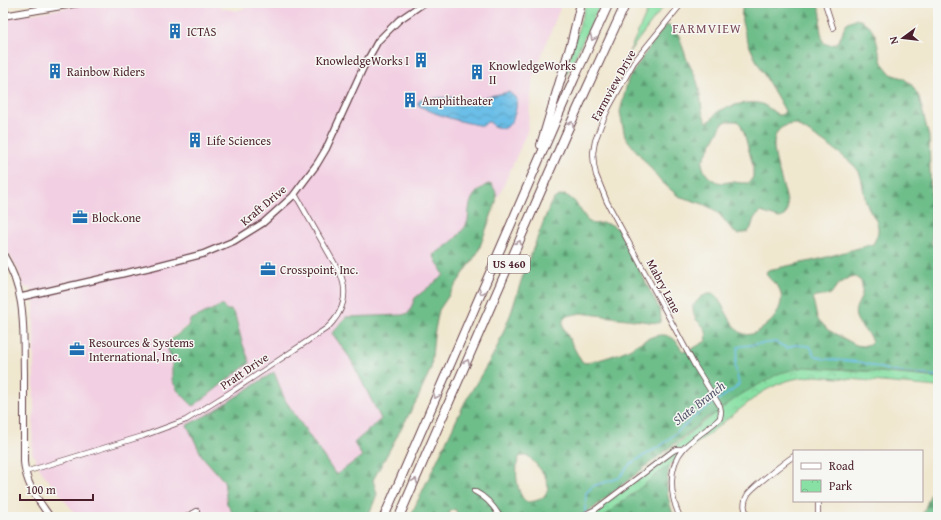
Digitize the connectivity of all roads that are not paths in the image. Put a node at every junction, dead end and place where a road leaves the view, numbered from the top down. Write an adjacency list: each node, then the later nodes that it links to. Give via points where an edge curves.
1 (78, 3): 8 (main road)
2 (424, 3): 12 (street, Kraft Drive, via 399,20 376,44 326,149)
3 (581, 3): 11 (highway)
4 (609, 3): 11 (highway, US 460, one-way to 11)
5 (626, 3): 24 (highway, US 460, one-way to 5)
6 (682, 3): 10 (street, Farmview Drive, via 634,62 608,109 595,141)
7 (825, 3): 9 (street)
8 (3, 16)
9 (833, 28)
10 (594, 165): 15 (street, Mabry Lane, via 607,202 721,409 717,421)
11 (531, 179): 23 (highway, US 460, one-way to 23)
12 (295, 194): 14 (street, Kraft Drive, via 258,226 217,249 162,265); 17 (street, Pratt Drive, via 343,281 343,304 332,323 186,420 143,436)
13 (3, 254): 14 (main road, via 14,275)
14 (21, 297): 17 (main road, via 24,328)
15 (683, 449): 26 (street, via 673,451 596,509); 27 (street, via 675,465 672,487)
16 (793, 457): 28 (street, via 748,494 744,509)
17 (25, 472): 21 (main road, via 30,486)
18 (474, 491): 25 (street, via 484,496)
19 (818, 502): 29 (street)
20 (197, 510): 22 (street)
21 (50, 517)
22 (186, 517)
23 (384, 517)
24 (399, 517)
25 (500, 517)
26 (580, 517)
27 (680, 517)
28 (750, 517)
29 (818, 517)

